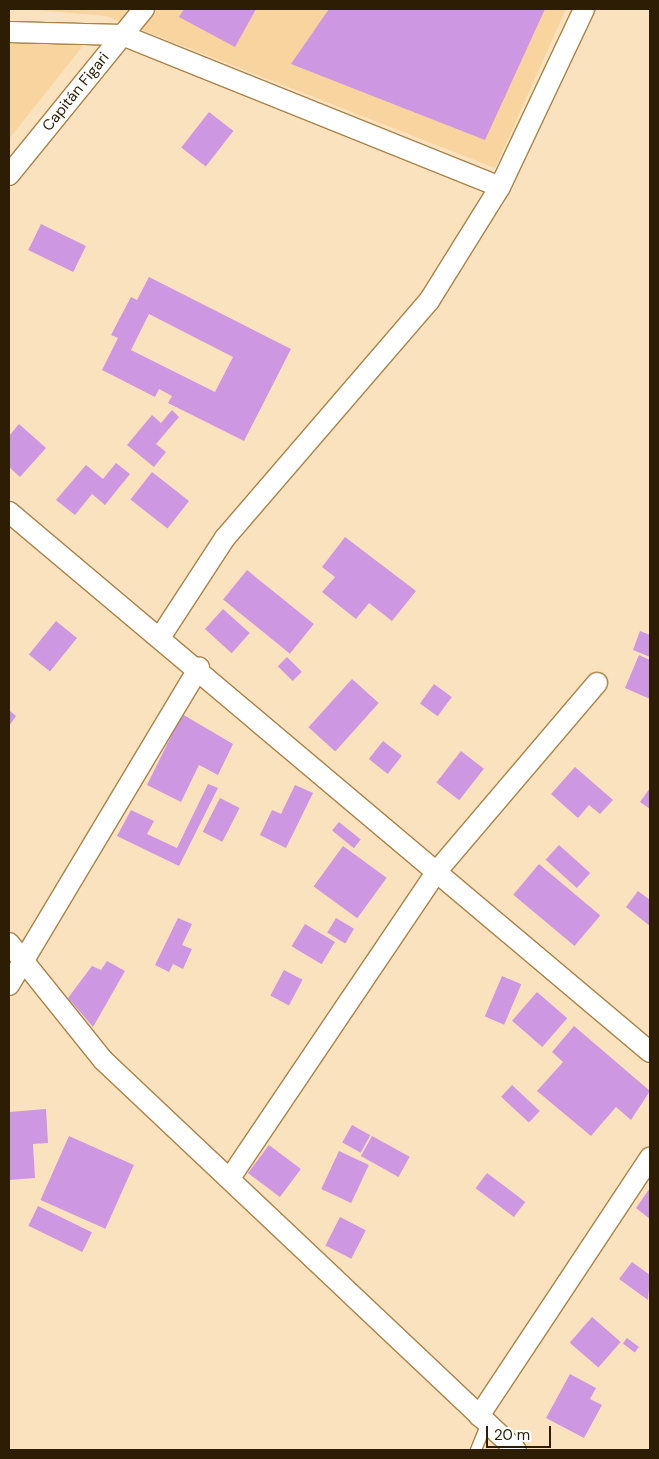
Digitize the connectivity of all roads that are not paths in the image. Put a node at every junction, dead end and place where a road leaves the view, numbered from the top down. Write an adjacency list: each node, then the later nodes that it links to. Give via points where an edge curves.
1 (144, 9): 4 (street, Capitán Figari)
2 (584, 9): 6 (street)
3 (9, 32): 4 (street)
4 (122, 36): 5 (street, Capitán Figari); 6 (street)
5 (9, 176)
6 (500, 188): 8 (street, via 429,302 225,538)
7 (9, 512): 8 (street)
8 (161, 636): 9 (street)
9 (198, 668): 11 (street); 13 (street)
10 (597, 683): 11 (street)
11 (437, 871): 15 (street); 17 (street)
12 (9, 943): 13 (street)
13 (25, 963): 14 (street); 17 (street, via 103,1060)
14 (9, 985)
15 (650, 1052)
16 (650, 1158): 18 (street)
17 (230, 1178): 18 (street)
18 (483, 1420): 19 (lane); 20 (street)
19 (476, 1450)
20 (516, 1450)

